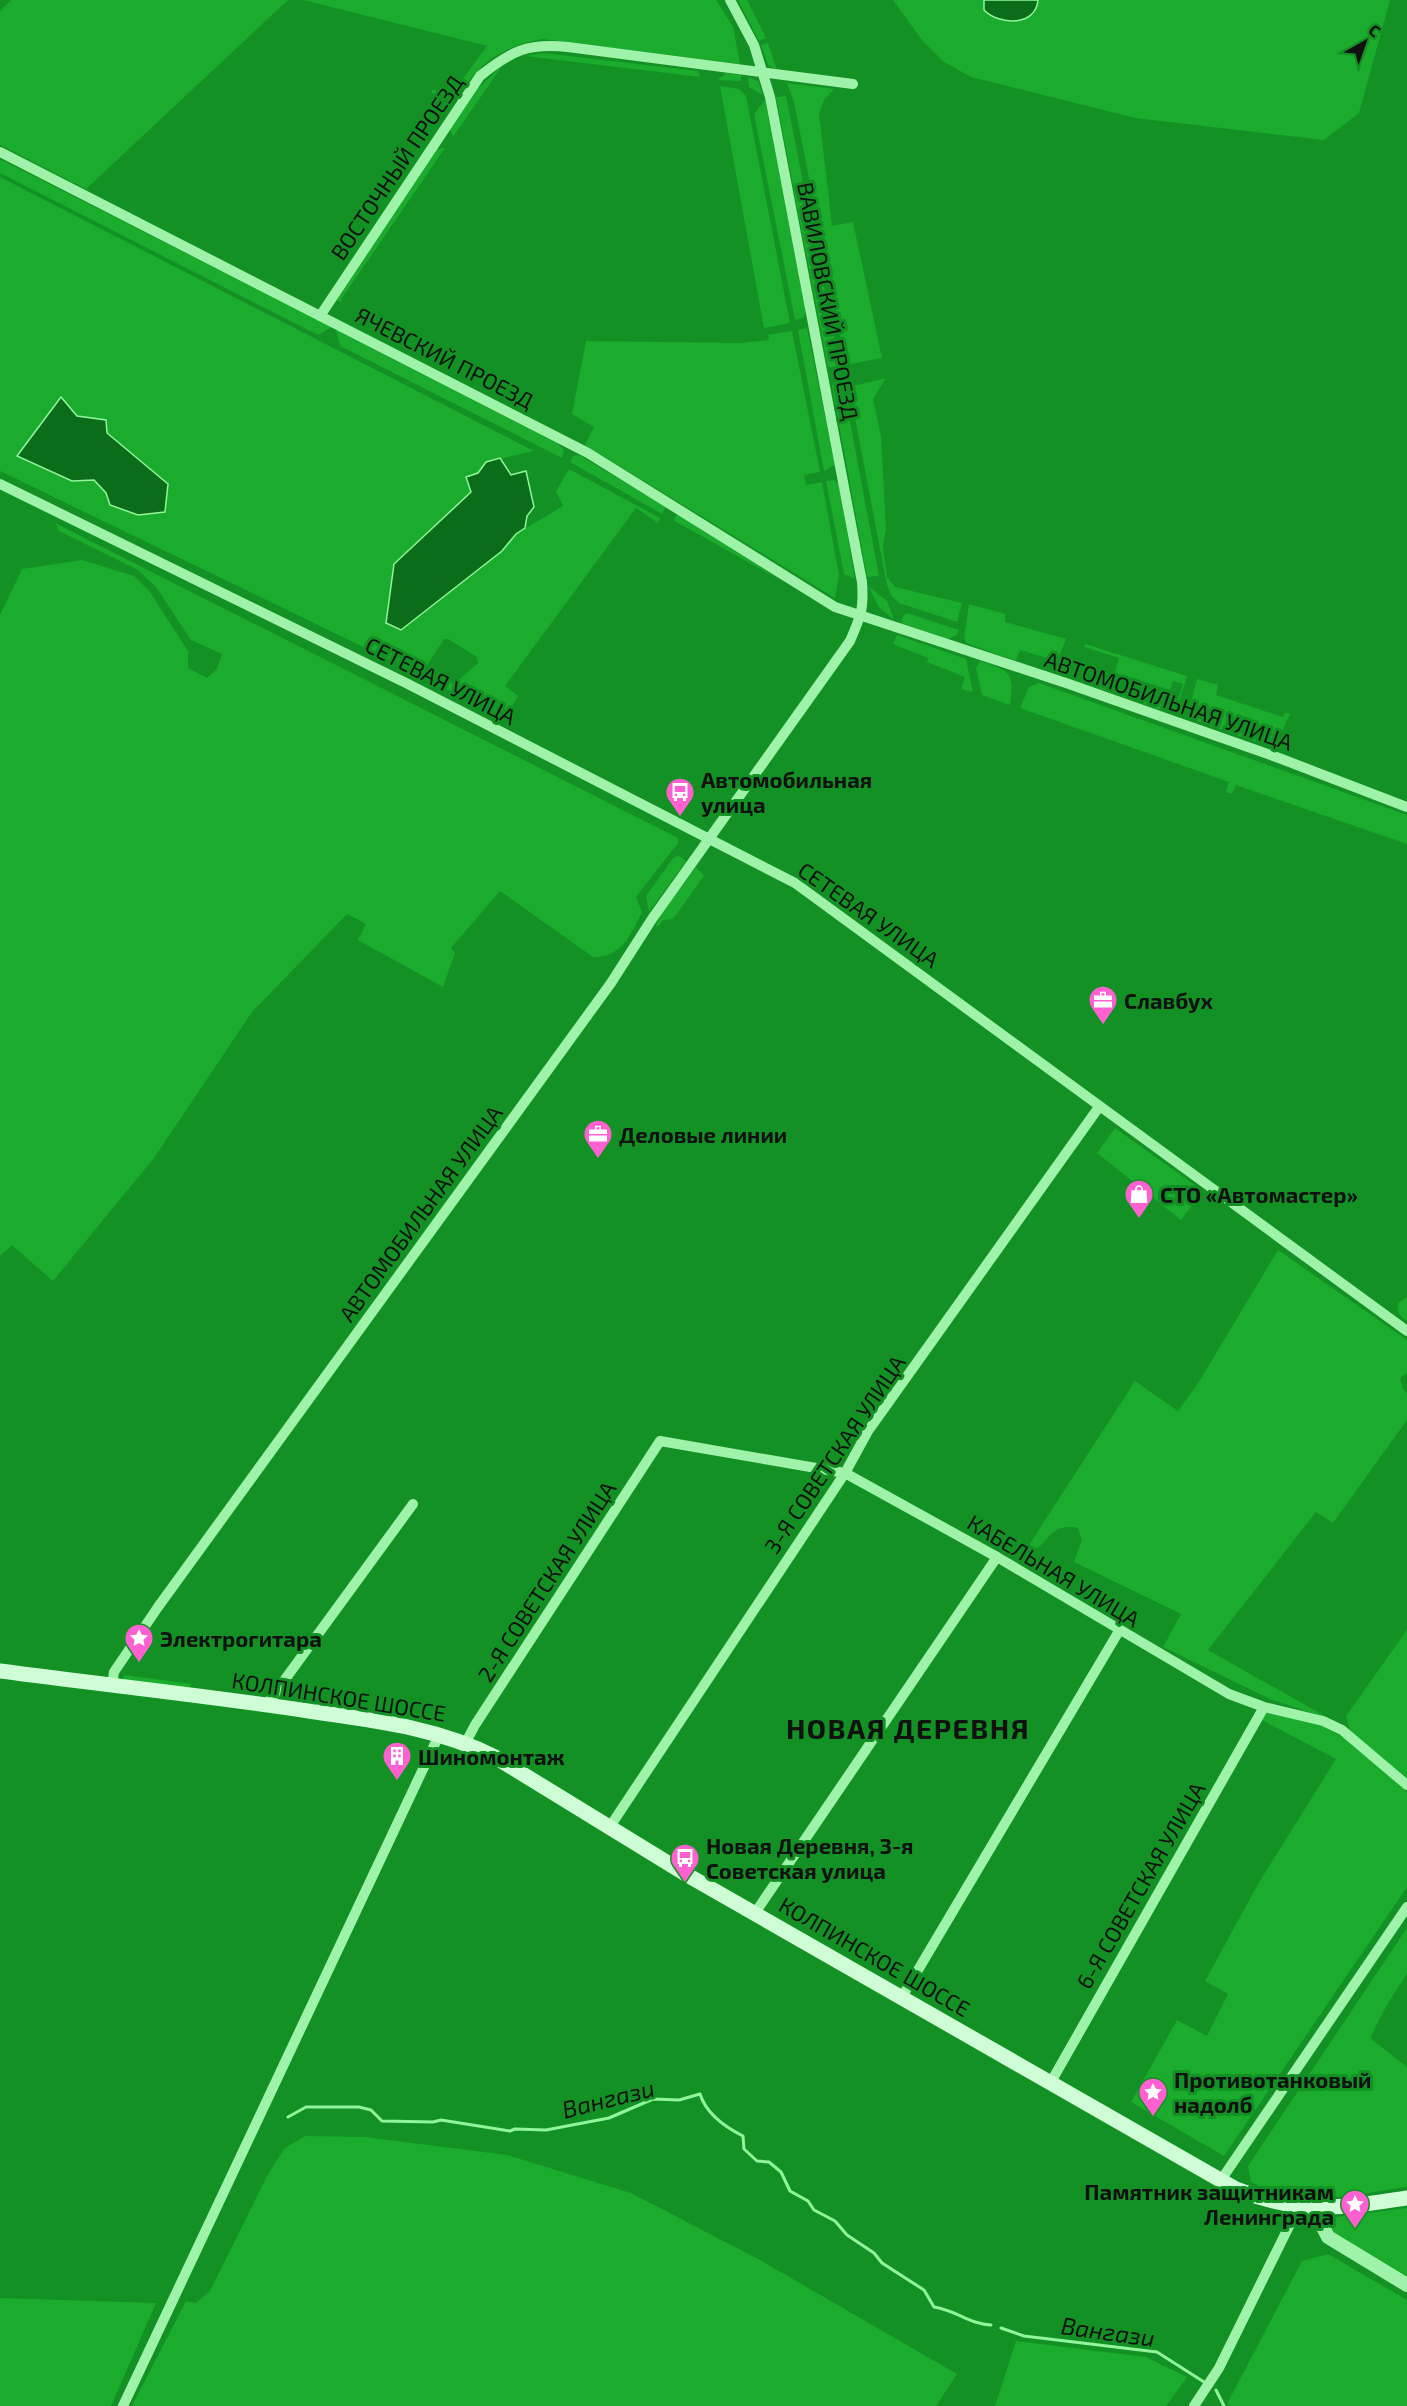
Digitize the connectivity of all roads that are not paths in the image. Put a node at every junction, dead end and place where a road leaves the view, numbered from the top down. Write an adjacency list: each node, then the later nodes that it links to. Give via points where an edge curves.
1 (730, 0): 2 (street, ВАВИЛОВСКИЙ ПРОЕЗД)
2 (765, 74): 3 (street, ВОСТОЧНЫЙ ПРОЕЗД); 5 (street, ВОСТОЧНЫЙ ПРОЕЗД, via 557,46 526,47 513,53 480,76 468,91); 7 (street, ВАВИЛОВСКИЙ ПРОЕЗД, via 858,559 864,608)
3 (854, 84)
4 (0, 152): 5 (street, ЯЧЕВСКИЙ ПРОЕЗД)
5 (320, 316): 7 (street, ЯЧЕВСКИЙ ПРОЕЗД, via 588,453 835,607)
6 (0, 484): 9 (street, СЕТЕВАЯ УЛИЦА, via 415,687)
7 (861, 616): 8 (street, АВТОМОБИЛЬНАЯ УЛИЦА, via 1066,683); 9 (street, АВТОМОБИЛЬНАЯ УЛИЦА, via 850,641)
8 (1407, 807)
9 (710, 839): 10 (street, СЕТЕВАЯ УЛИЦА, via 809,892); 18 (street, АВТОМОБИЛЬНАЯ УЛИЦА, via 604,993 158,1607 114,1672)
10 (1099, 1107): 11 (street, СЕТЕВАЯ УЛИЦА); 13 (street, 3-Я СОВЕТСКАЯ УЛИЦА, via 868,1431)
11 (1407, 1331)
12 (660, 1442): 13 (street, КАБЕЛЬНАЯ УЛИЦА); 22 (street, 2-Я СОВЕТСКАЯ УЛИЦА)
13 (845, 1473): 15 (street, КАБЕЛЬНАЯ УЛИЦА); 24 (street, 3-Я СОВЕТСКАЯ УЛИЦА)
14 (413, 1504): 19 (street)
15 (997, 1557): 16 (street, КАБЕЛЬНАЯ УЛИЦА); 26 (street)
16 (1119, 1631): 20 (street, КАБЕЛЬНАЯ УЛИЦА, via 1229,1694); 27 (street)
17 (0, 1671): 18 (main road, КОЛПИНСКОЕ ШОССЕ)
18 (112, 1686): 19 (main road, КОЛПИНСКОЕ ШОССЕ)
19 (267, 1704): 21 (main road, КОЛПИНСКОЕ ШОССЕ)
20 (1264, 1707): 23 (street, КАБЕЛЬНАЯ УЛИЦА, via 1323,1721 1342,1730); 28 (street, 6-Я СОВЕТСКАЯ УЛИЦА)
21 (440, 1733): 22 (main road, КОЛПИНСКОЕ ШОССЕ); 34 (street)
22 (466, 1742): 24 (main road, КОЛПИНСКОЕ ШОССЕ)
23 (1407, 1785)
24 (609, 1828): 26 (main road, КОЛПИНСКОЕ ШОССЕ)
25 (1407, 1907): 29 (street)
26 (755, 1913): 27 (main road, КОЛПИНСКОЕ ШОССЕ)
27 (902, 1997): 28 (main road, КОЛПИНСКОЕ ШОССЕ)
28 (1051, 2082): 29 (main road, КОЛПИНСКОЕ ШОССЕ)
29 (1221, 2180): 31 (main road, КОЛПИНСКОЕ ШОССЕ, via 1258,2198)
30 (1407, 2198): 32 (main road, КОЛПИНСКОЕ ШОССЕ)
31 (1298, 2208): 32 (main road, КОЛПИНСКОЕ ШОССЕ); 35 (street, via 1219,2368)
32 (1322, 2208): 33 (street, via 1328,2237)
33 (1407, 2285)
34 (123, 2406)
35 (1194, 2406)

